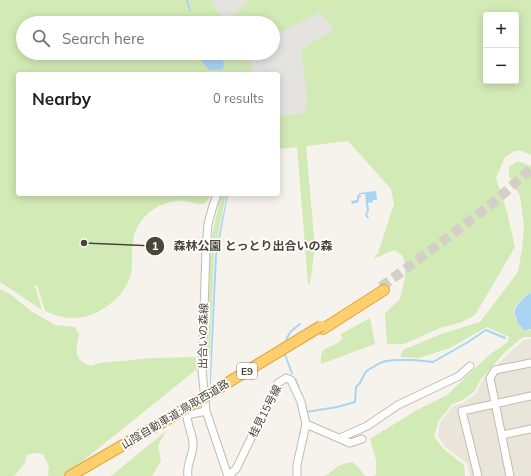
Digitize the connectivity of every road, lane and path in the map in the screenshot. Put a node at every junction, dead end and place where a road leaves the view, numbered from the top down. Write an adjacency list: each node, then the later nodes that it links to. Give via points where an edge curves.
1 (216, 196): 7 (street, 出合いの森線, via 208,224 206,250 202,370)
2 (382, 288): 8 (highway, 山陰自動車道;鳥取西道路 / E9, bridge, via 322,328)
3 (531, 363): 6 (street, via 495,370 490,378)
4 (470, 366): 12 (street, via 459,376 398,405 367,426)
5 (531, 396): 6 (street)
6 (495, 404): 11 (street); 19 (street, via 462,411)
7 (206, 411): 16 (street, via 187,415 193,447); 17 (street, 出合いの森線)
8 (174, 417): 14 (highway, 山陰自動車道;鳥取西道路 / E9); 15 (highway, 山陰自動車道;鳥取西道路 / E9)
9 (306, 424): 12 (street); 17 (street, 桂見15号線, via 301,402 291,380 286,378 278,383 236,469); 18 (street, 桂見15号線)
10 (531, 429): 11 (street)
11 (502, 435): 20 (street)
12 (340, 438): 13 (street, via 350,443)
13 (362, 439)
14 (70, 476)
15 (78, 476)
16 (188, 476)
17 (229, 476)
18 (297, 476)
19 (478, 476)
20 (510, 476)

